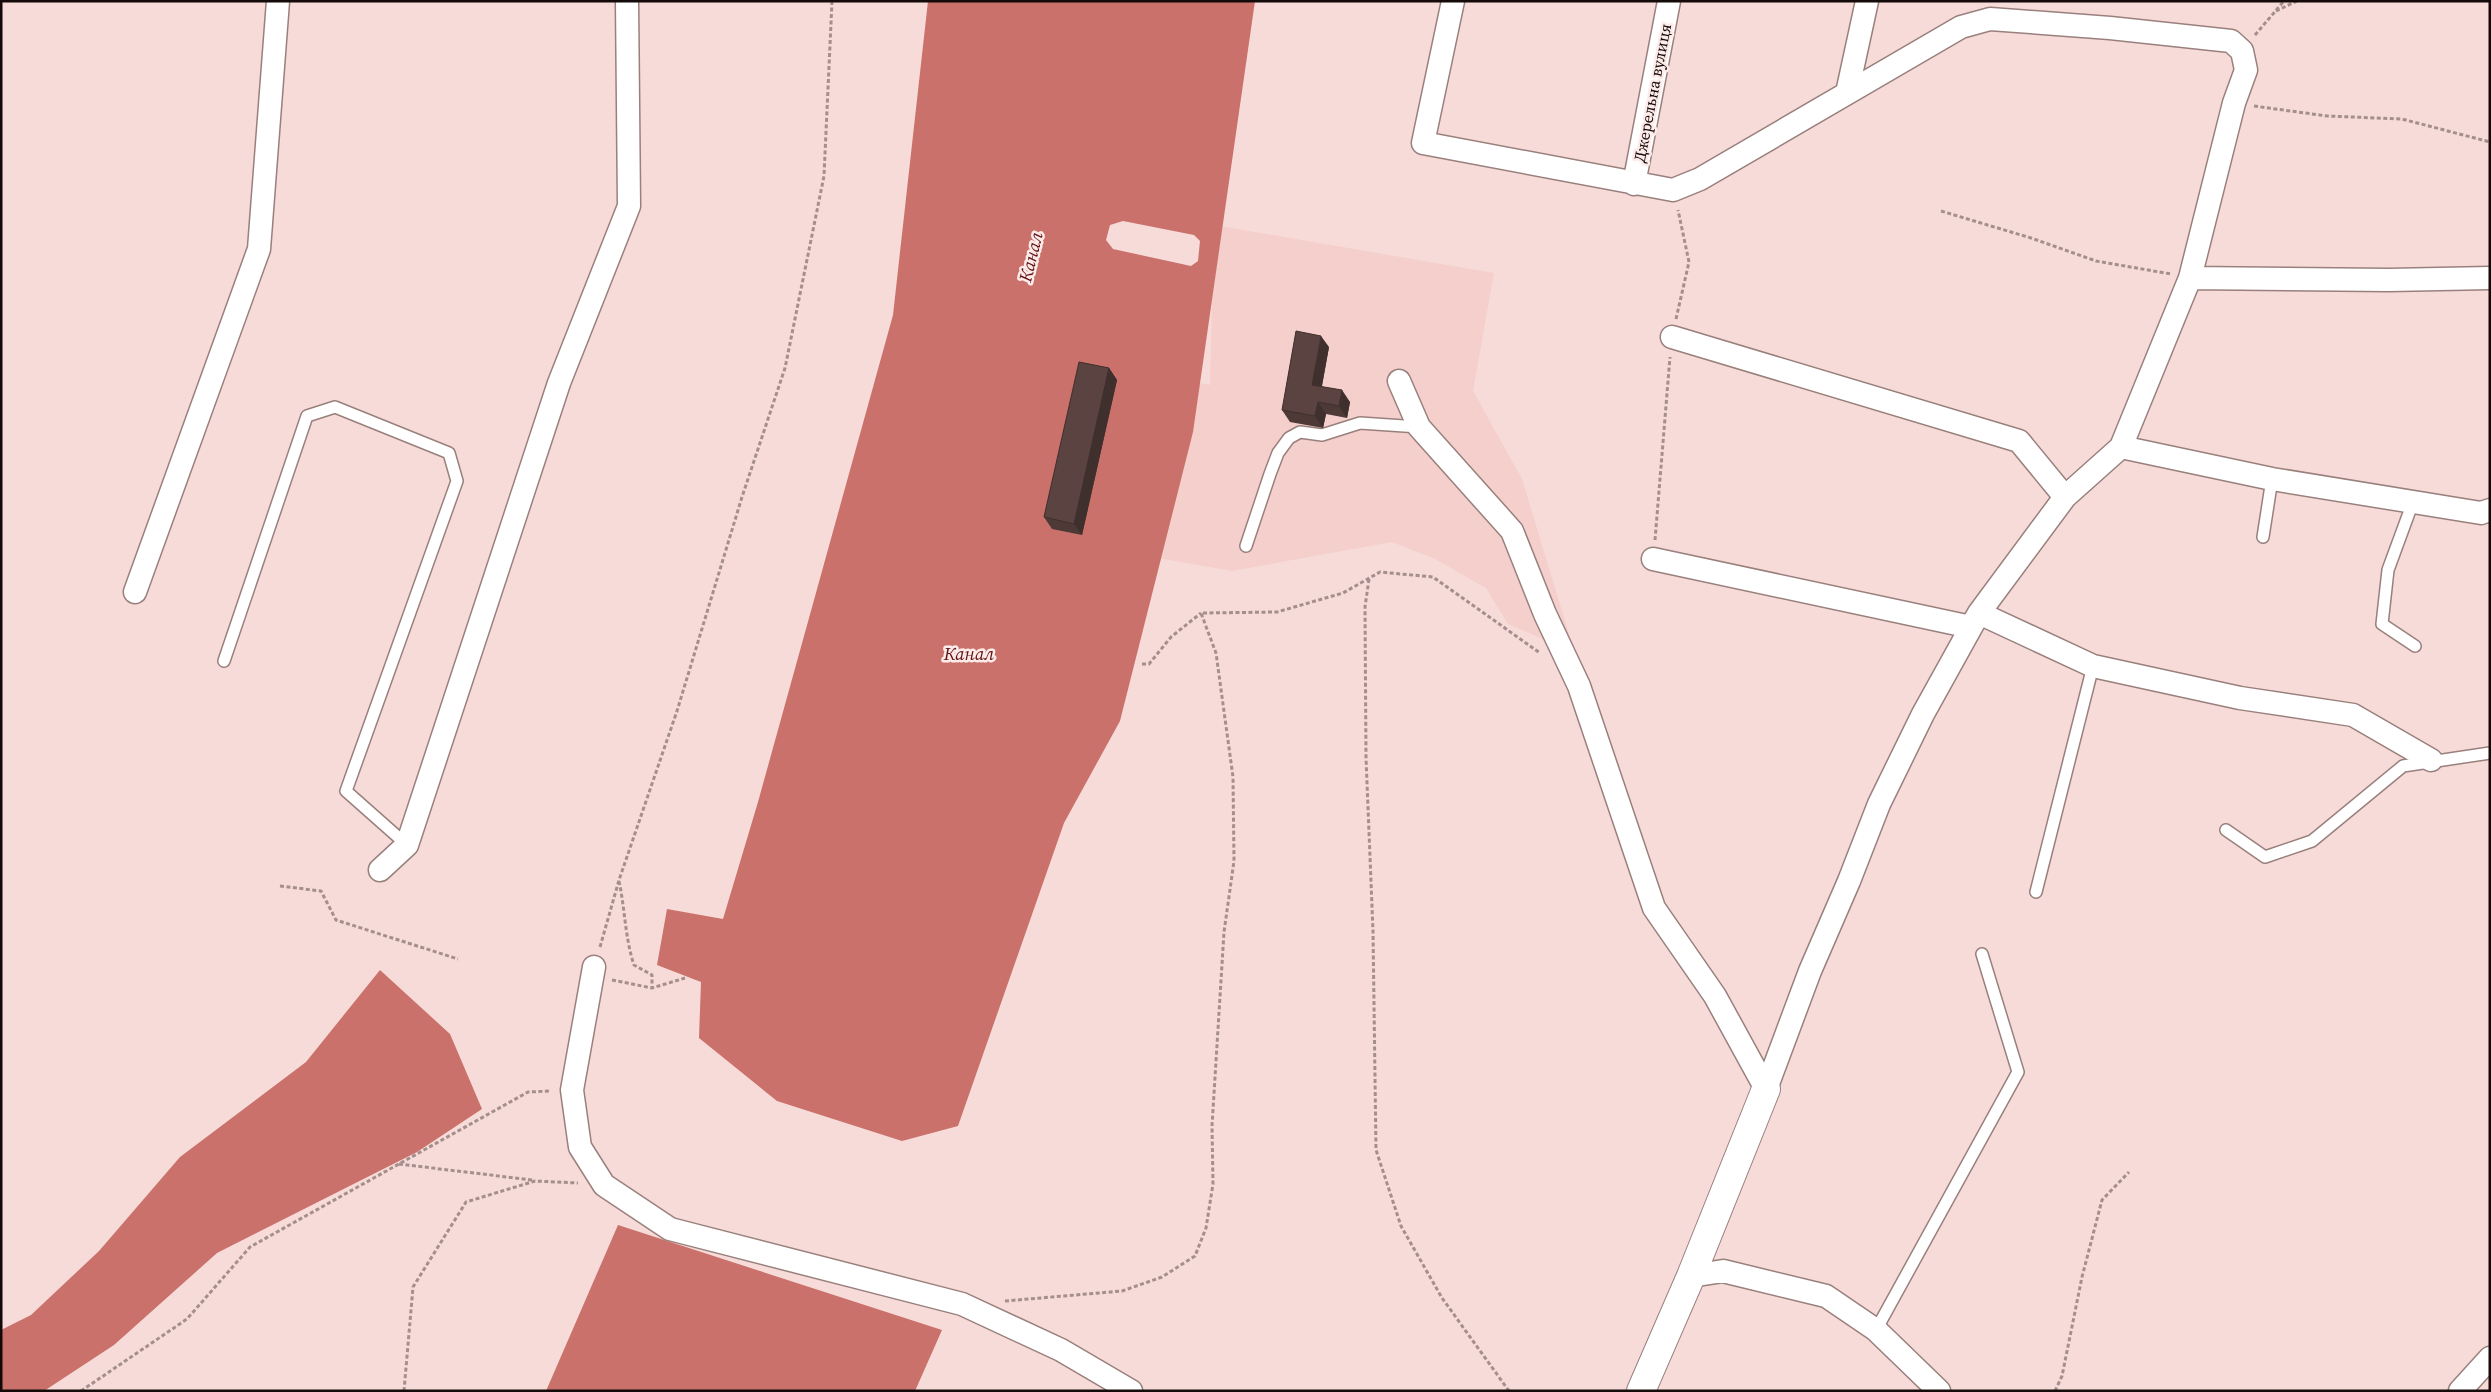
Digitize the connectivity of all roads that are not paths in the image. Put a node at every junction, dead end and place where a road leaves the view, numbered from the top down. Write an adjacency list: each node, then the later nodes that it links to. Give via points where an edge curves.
1 (278, 1): 21 (street, via 259,249)
2 (627, 1): 29 (street, via 629,206 559,383)
3 (1453, 1): 7 (street, via 1423,143)
4 (1669, 1): 7 (street, Джерельна вулиця)
5 (1867, 1): 6 (street)
6 (1847, 93): 7 (street, via 1700,179 1673,190); 8 (street, via 1961,27 1990,19 2231,41 2242,51 2246,70 2234,103)
7 (1634, 184)
8 (2190, 278): 9 (street); 13 (street)
9 (2490, 278)
10 (1672, 337): 15 (street, via 2019,441)
11 (1399, 381): 12 (street)
12 (1419, 427): 19 (lane, via 1360,423 1322,435 1300,432 1289,438 1278,453); 34 (street, via 1512,531 1545,614 1579,686 1654,908 1715,996)
13 (2121, 447): 14 (street); 15 (street)
14 (2272, 479): 16 (street); 18 (lane)
15 (2065, 496): 22 (street)
16 (2413, 502): 17 (street); 23 (lane, via 2388,570 2382,624)
17 (2487, 514)
18 (2263, 537)
19 (1246, 546)
20 (1653, 559): 22 (street)
21 (135, 592)
22 (1975, 620): 25 (street); 34 (street, via 1923,714 1879,804 1810,971)
23 (2415, 646)
24 (224, 662): 29 (lane, via 307,416 335,407 449,453 457,481 346,791)
25 (2093, 666): 27 (street, via 2240,698 2353,715); 31 (lane)
26 (2490, 753): 27 (lane)
27 (2431, 760): 28 (lane, via 2403,766 2312,841 2275,854 2265,857)
28 (2226, 830)
29 (407, 845): 30 (street)
30 (380, 870)
31 (2036, 892)
32 (1982, 954): 36 (lane, via 2018,1072)
33 (593, 971): 38 (street, via 572,1090 580,1147 604,1185 670,1229 962,1304 1061,1350)
34 (1766, 1089): 35 (street)
35 (1691, 1276): 36 (street, via 1722,1271 1826,1296); 39 (street)
36 (1876, 1330): 40 (street)
37 (2490, 1358): 41 (street)
38 (1131, 1391)
39 (1641, 1391)
40 (1939, 1391)
41 (2460, 1391)

